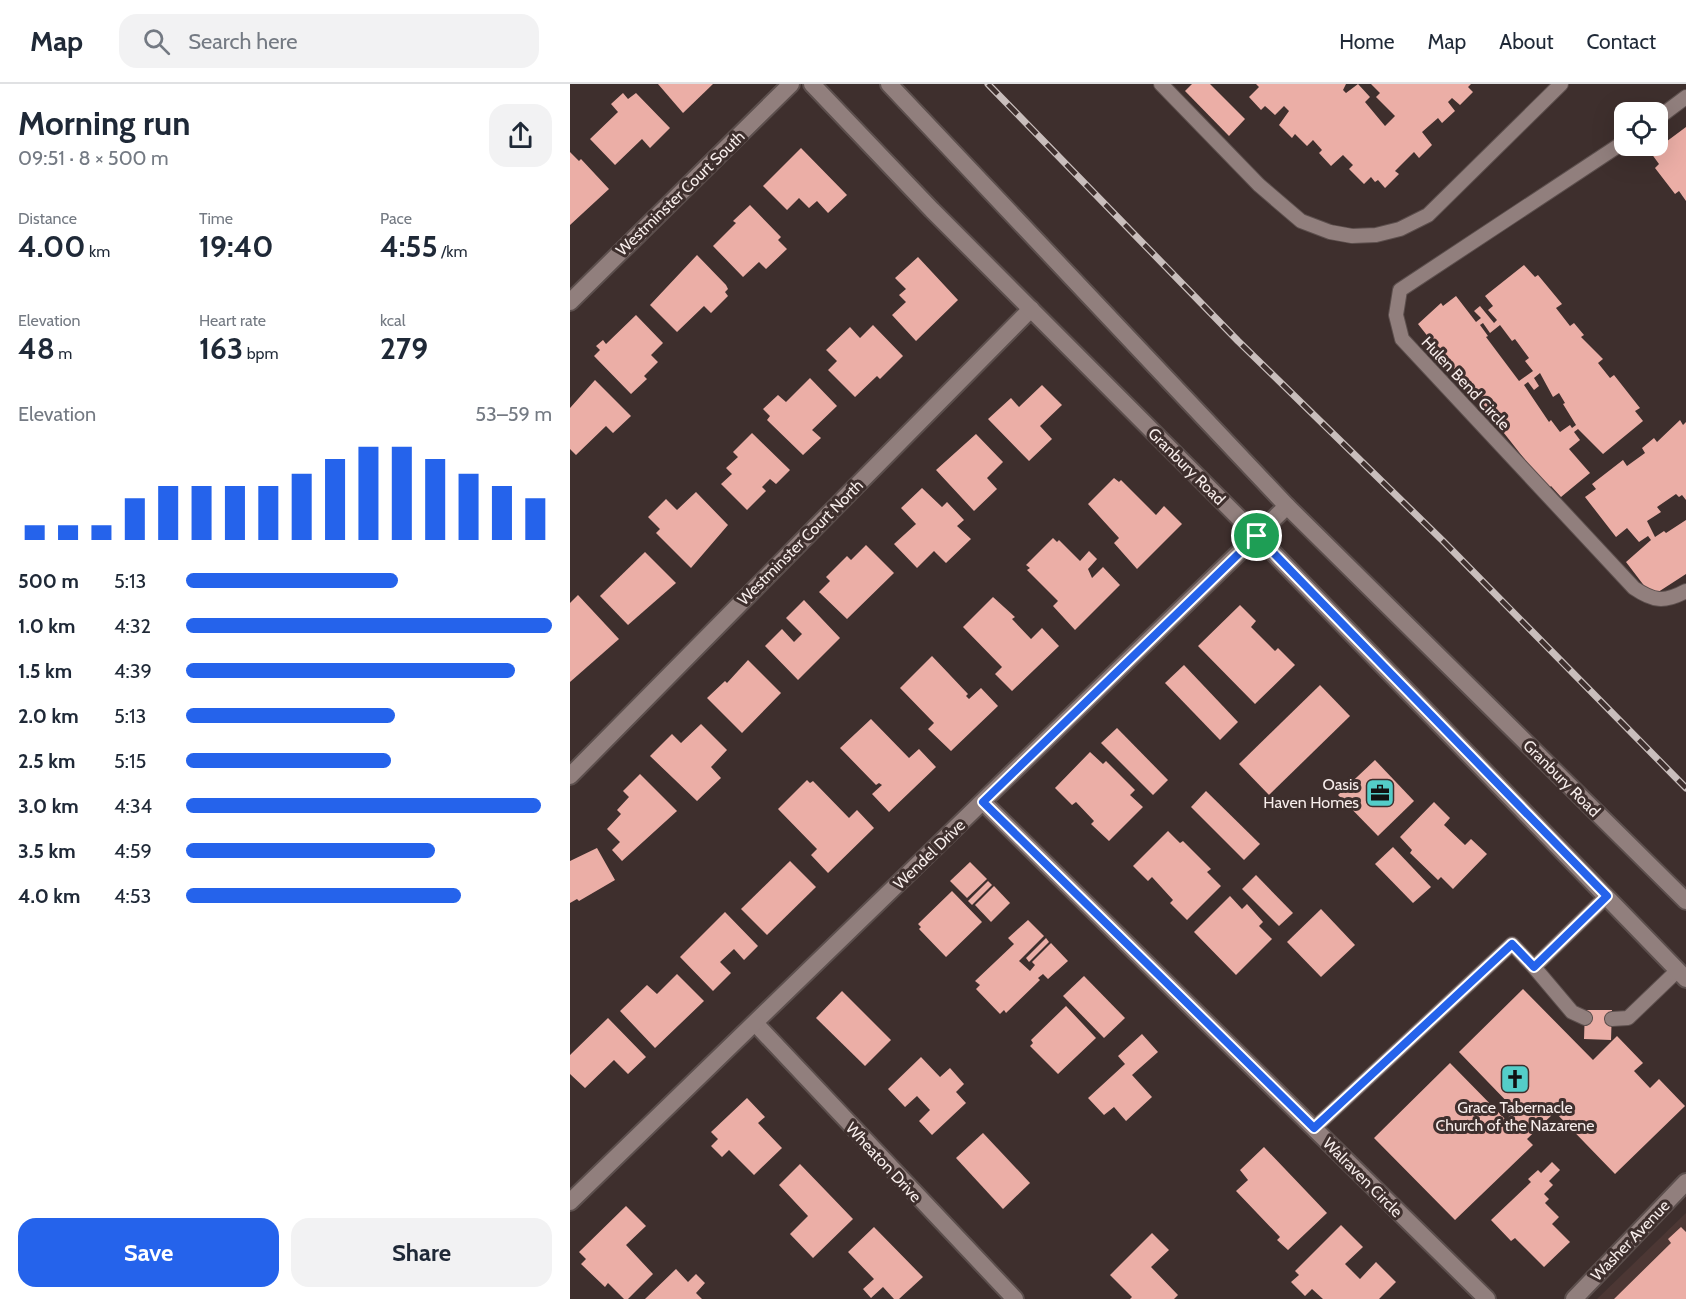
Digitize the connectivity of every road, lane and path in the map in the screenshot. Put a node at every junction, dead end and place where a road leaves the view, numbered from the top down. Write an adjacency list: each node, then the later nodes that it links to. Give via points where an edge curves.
1 (791, 84): 9 (street, Westminster Court South)
2 (812, 84): 10 (street, Granbury Road)
3 (889, 84): 11 (street, Granbury Road)
4 (1161, 84): 5 (lane, via 1259,185 1301,221 1352,236 1400,230 1428,214)
5 (1561, 84)
6 (1686, 97): 7 (lane)
7 (1668, 110)
8 (1614, 149): 13 (lane, Hulen Bend Circle, via 1400,290 1396,315 1402,339 1634,588 1650,599 1668,599)
9 (570, 302)
10 (1031, 309): 12 (street, Granbury Road); 14 (street, Westminster Court North)
11 (1287, 506): 12 (street, Wendel Drive); 17 (street, Granbury Road)
12 (1257, 536): 15 (street, Wendel Drive); 16 (street, Granbury Road)
13 (1686, 591)
14 (570, 776)
15 (983, 802): 22 (street, Wendel Drive); 23 (street, Walraven Circle)
16 (1607, 896): 18 (lane); 19 (street, Granbury Road)
17 (1686, 901)
18 (1534, 967): 20 (lane, via 1572,1012); 23 (lane, via 1512,944)
19 (1682, 975): 21 (lane, via 1628,1018)
20 (1585, 1018)
21 (1612, 1019)
22 (755, 1023): 25 (street, Wendel Drive); 26 (street, Wheaton Drive)
23 (1314, 1128): 27 (street, Walraven Circle)
24 (1686, 1182): 28 (street, Washer Avenue)
25 (570, 1202)
26 (1016, 1299)
27 (1487, 1299)
28 (1574, 1299)

